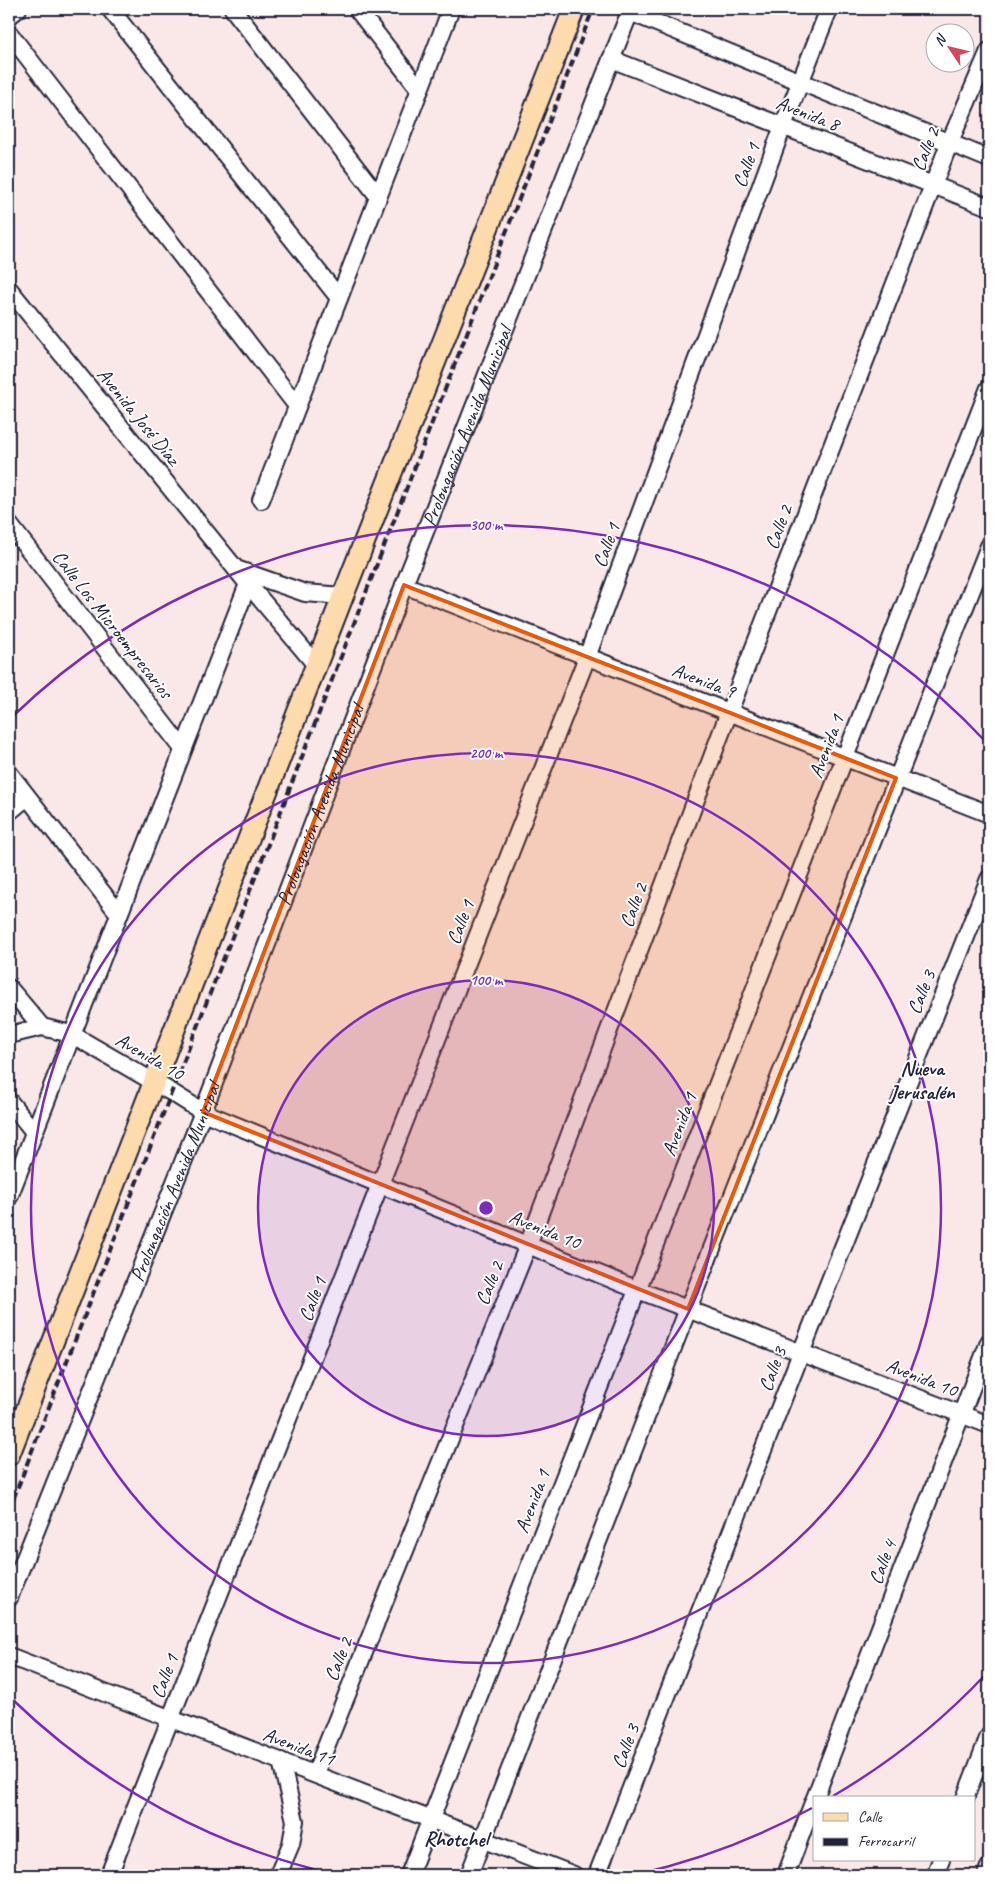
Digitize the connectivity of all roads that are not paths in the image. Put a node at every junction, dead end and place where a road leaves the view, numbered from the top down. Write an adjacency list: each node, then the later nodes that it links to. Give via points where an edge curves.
1 (18, 9): 9 (street)
2 (110, 9): 22 (street)
3 (233, 9): 19 (street)
4 (357, 9): 14 (street)
5 (451, 9): 14 (street)
6 (574, 9): 31 (main road)
7 (829, 9): 13 (street, Calle 1)
8 (629, 10): 12 (street, Prolongación Avenida Municipal); 13 (street, Avenida 8)
9 (9, 16)
10 (9, 33): 24 (street)
11 (989, 51): 16 (street, Calle 2)
12 (611, 59): 15 (street, Avenida 8); 30 (street, Prolongación Avenida Municipal)
13 (800, 82): 15 (street, Calle 1); 16 (street, Avenida 8)
14 (420, 90): 19 (street)
15 (783, 126): 18 (street, Avenida 8); 32 (street, Calle 1)
16 (949, 144): 17 (street, Avenida 8); 18 (street, Calle 2)
17 (989, 159)
18 (933, 185): 20 (street, Avenida 8); 34 (street, Calle 2)
19 (378, 196): 22 (street)
20 (989, 206)
21 (9, 289): 28 (street, Avenida José Díaz)
22 (339, 298): 24 (street)
23 (989, 388): 36 (street, Avenida 1)
24 (297, 406): 25 (street)
25 (261, 500)
26 (9, 524): 35 (street, Calle Los Microempresarios)
27 (989, 546): 38 (street)
28 (236, 568): 29 (street, Avenida José Díaz); 31 (street, via 305,593)
29 (248, 584): 33 (street, Avenida José Díaz); 35 (street)
30 (404, 585): 32 (street, Avenida 9); 50 (street, Prolongación Avenida Municipal)
31 (343, 596): 33 (main road)
32 (587, 657): 34 (street, Avenida 9); 52 (street, Calle 1)
33 (316, 664): 48 (main road)
34 (729, 712): 36 (street, Avenida 9); 54 (street, Calle 2)
35 (183, 750): 43 (street)
36 (844, 758): 38 (street, Avenida 9); 55 (street, Avenida 1)
37 (9, 773): 39 (street)
38 (896, 778): 41 (street, Avenida 9); 56 (street)
39 (27, 797): 40 (street); 43 (street)
40 (9, 812)
41 (989, 814)
42 (989, 879): 58 (street, Calle 3)
43 (119, 914): 46 (street)
44 (9, 988): 45 (street)
45 (42, 1027): 46 (street, Avenida 10); 47 (street)
46 (71, 1034): 48 (street, Avenida 10); 51 (street)
47 (9, 1035)
48 (154, 1083): 50 (street, Avenida 10); 62 (main road)
49 (9, 1100): 51 (street)
50 (203, 1112): 52 (street, Avenida 10); 63 (street, Prolongación Avenida Municipal)
51 (34, 1132): 53 (street)
52 (380, 1185): 54 (street, Avenida 10); 65 (street, Calle 1)
53 (9, 1197)
54 (528, 1245): 55 (street, Avenida 10); 68 (street, Calle 2)
55 (638, 1290): 56 (street, Avenida 10); 72 (street, Avenida 1)
56 (688, 1309): 58 (street, Avenida 10); 73 (street)
57 (989, 1342): 59 (street, Calle 4)
58 (801, 1353): 59 (street, Avenida 10); 81 (street, Calle 3)
59 (960, 1414): 60 (street, Avenida 10); 61 (street, Avenida 10); 69 (street, Calle 4)
60 (989, 1416)
61 (989, 1425)
62 (9, 1455)
63 (9, 1598)
64 (9, 1656): 65 (street, Avenida 11)
65 (171, 1718): 67 (street, Avenida 11); 76 (street, Calle 1)
66 (989, 1736): 70 (street)
67 (281, 1761): 68 (street, Avenida 11); 77 (street, via 295,1821 291,1844)
68 (315, 1774): 72 (street, Avenida 11)
69 (816, 1796)
70 (966, 1796)
71 (813, 1804): 82 (street, Calle 4)
72 (430, 1819): 73 (street, Avenida 11); 78 (street, Avenida 1)
73 (483, 1840): 79 (street); 80 (street, Avenida 11)
74 (940, 1862): 83 (street)
75 (989, 1867): 84 (street)
76 (109, 1875)
77 (278, 1875)
78 (409, 1875)
79 (469, 1875)
80 (574, 1875)
81 (597, 1875)
82 (786, 1875)
83 (935, 1875)
84 (986, 1875)

